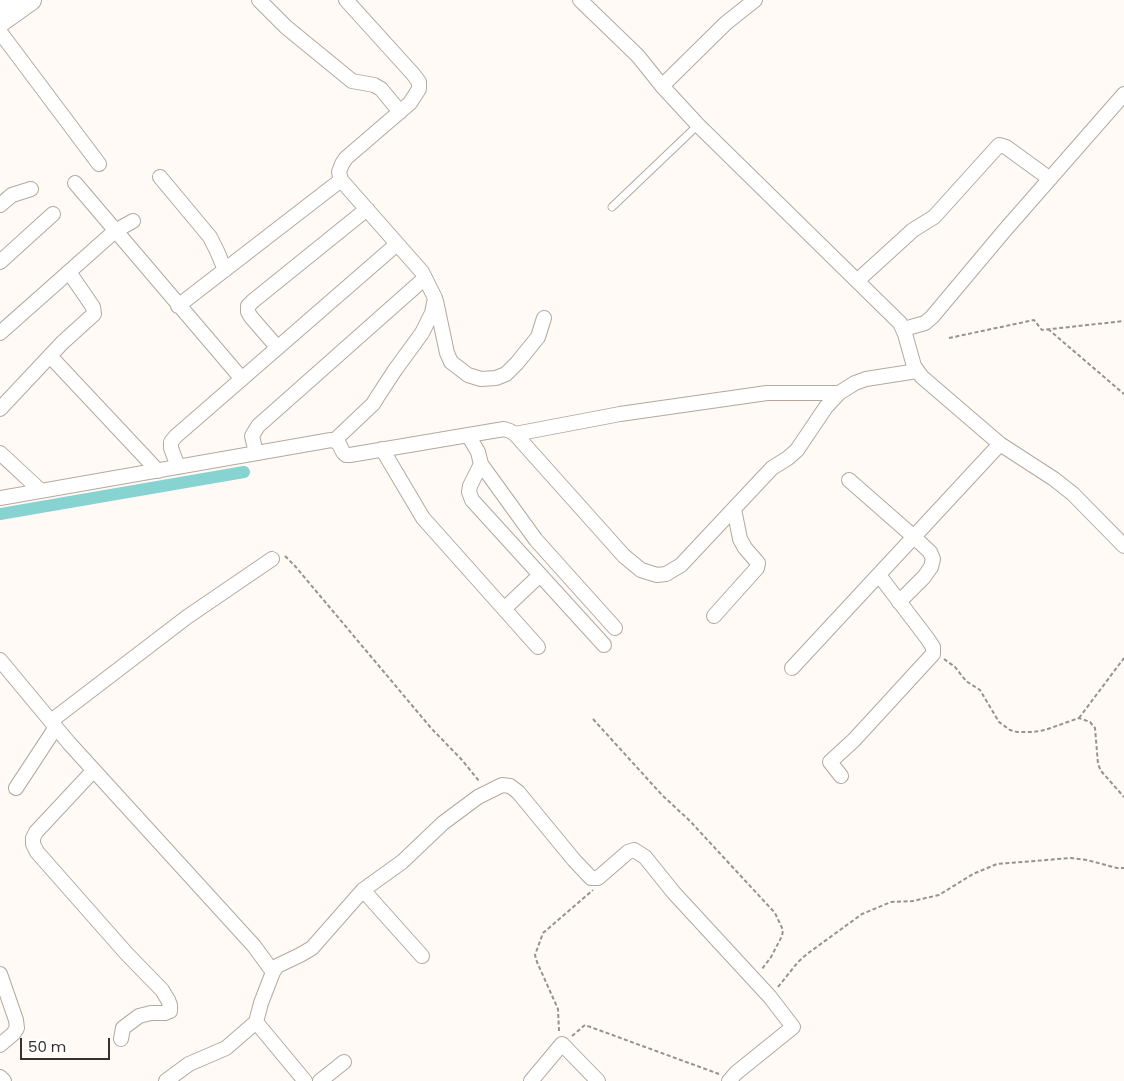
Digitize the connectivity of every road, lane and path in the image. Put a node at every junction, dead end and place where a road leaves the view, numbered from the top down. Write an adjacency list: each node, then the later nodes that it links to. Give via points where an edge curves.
1 (9, 0): 7 (highway)
2 (31, 0): 8 (street)
3 (259, 0): 12 (street, via 286,28 352,81 381,89)
4 (346, 0): 12 (street, via 418,82 420,89 416,96)
5 (580, 0): 10 (street, via 629,46)
6 (755, 0): 10 (street, via 726,23)
7 (0, 7)
8 (0, 22)
9 (0, 32): 14 (street)
10 (662, 86): 13 (street)
11 (1124, 95): 16 (street)
12 (400, 112): 17 (street, via 346,158 339,172)
13 (698, 125): 21 (lane); 31 (street)
14 (99, 164)
15 (160, 177): 28 (street, via 210,237)
16 (1050, 179): 31 (street, via 1006,146 999,145 934,217 913,230); 36 (street, via 932,317)
17 (341, 180): 22 (street); 28 (street)
18 (74, 183): 25 (street)
19 (31, 189): 20 (street, via 12,195)
20 (0, 205)
21 (612, 207)
22 (367, 209): 26 (street); 40 (street, via 248,306 251,317)
23 (53, 214): 27 (street)
24 (134, 221): 25 (street)
25 (115, 232): 29 (street); 33 (street)
26 (397, 244): 30 (street); 40 (street)
27 (0, 262)
28 (224, 270): 33 (street)
29 (69, 272): 38 (street); 41 (street, via 93,307 94,314)
30 (425, 278): 32 (street); 53 (street, via 258,426 252,436)
31 (857, 281): 36 (street)
32 (435, 298): 34 (street, via 451,362 468,375 481,379 506,374 538,337); 50 (street, via 432,313 422,332)
33 (178, 306): 43 (street)
34 (544, 318)
35 (1124, 320): 37 (path)
36 (904, 329): 42 (street)
37 (1047, 329): 39 (path, via 1042,330 1034,320); 45 (path)
38 (0, 333)
39 (948, 338)
40 (277, 347): 43 (street)
41 (50, 356): 46 (street); 56 (street)
42 (917, 371): 44 (street, via 866,379); 49 (street)
43 (242, 379): 55 (street, via 171,442)
44 (839, 393): 47 (street, via 767,393 620,414); 60 (street, via 797,450 772,468)
45 (1124, 394)
46 (0, 408)
47 (516, 434): 48 (street, via 504,429); 60 (street, via 624,556 648,574 666,574 681,565)
48 (468, 435): 51 (street); 54 (street)
49 (1000, 444): 61 (street); 62 (street, via 1073,494)
50 (340, 445): 51 (street, via 346,455); 53 (street)
51 (382, 449): 67 (street, via 424,518)
52 (0, 453): 58 (street)
53 (256, 454): 55 (street)
54 (482, 464): 64 (street, via 470,486 472,500); 69 (street, via 536,540)
55 (178, 467): 56 (street)
56 (158, 471): 58 (street)
57 (849, 480): 61 (street)
58 (41, 491): 59 (street)
59 (0, 498)
60 (734, 509): 68 (street, via 740,539 758,563 752,575)
61 (914, 537): 65 (street); 66 (street, via 933,559 924,577)
62 (1124, 546)
63 (272, 559): 78 (street, via 187,617); 82 (path, via 278,554 290,560)
64 (540, 575): 67 (street); 70 (street)
65 (879, 575): 66 (street); 75 (street)
66 (899, 602): 72 (street, via 933,647)
67 (504, 608): 71 (street)
68 (714, 616)
69 (615, 628)
70 (604, 646)
71 (538, 647)
72 (933, 654): 76 (path, via 950,662 966,681 980,690 1000,722 1010,730 1045,730); 80 (street, via 830,762)
73 (1124, 658): 76 (path)
74 (0, 660): 78 (street)
75 (792, 668)
76 (1079, 718): 83 (path, via 1095,728 1098,764)
77 (593, 720): 90 (path, via 775,913 783,930 782,936 772,957)
78 (54, 724): 79 (street); 81 (street)
79 (94, 770): 88 (street, via 254,946); 93 (street, via 36,832 33,844 40,856 168,1000 170,1011 139,1016 123,1028)
80 (840, 776)
81 (16, 788)
82 (486, 792): 86 (street); 90 (street, via 502,785 518,792 591,878 598,878 628,852 640,853)
83 (1124, 797)
84 (1124, 868): 91 (path, via 1071,858 1008,862 986,868 939,895 882,905 862,914 807,954)
85 (596, 888): 95 (path, via 543,933 535,955 558,1009)
86 (363, 890): 87 (street); 88 (street, via 312,948 277,966)
87 (422, 956)
88 (273, 972): 92 (street)
89 (0, 974): 94 (street, via 17,1028)
90 (754, 980): 91 (street)
91 (770, 997): 98 (street, via 793,1027)
92 (256, 1022): 100 (street, via 226,1048 189,1064); 101 (street)
93 (121, 1039)
94 (0, 1044)
95 (562, 1044): 98 (path, via 585,1024); 103 (street); 104 (street)
96 (344, 1062): 102 (street)
97 (0, 1077): 99 (street)
98 (730, 1080)
99 (4, 1081)
100 (166, 1081)
101 (305, 1081)
102 (320, 1081)
103 (531, 1081)
104 (598, 1081)

